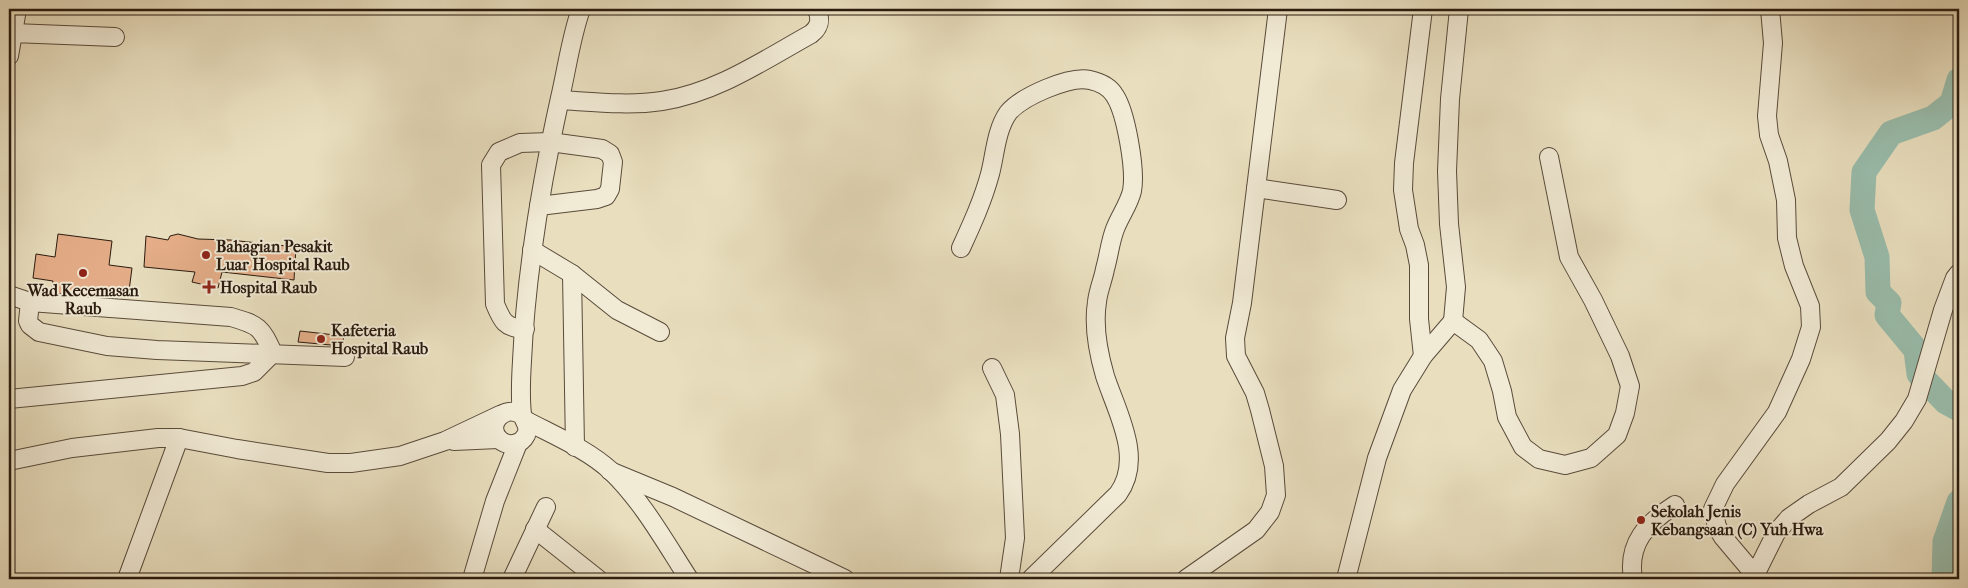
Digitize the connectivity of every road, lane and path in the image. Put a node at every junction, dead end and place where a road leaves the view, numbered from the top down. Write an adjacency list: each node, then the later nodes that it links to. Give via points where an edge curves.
1 (17, 9): 8 (street)
2 (581, 9): 11 (street)
3 (817, 9): 11 (street, via 819,25 811,34 727,80 700,91 663,101 626,104)
4 (1278, 9): 14 (street)
5 (1423, 9): 27 (street, via 1403,190 1419,265 1418,319)
6 (1459, 9): 23 (street, via 1446,171 1456,287)
7 (1770, 9): 43 (street, via 1773,43 1768,126 1786,200 1786,238 1810,306 1811,327 1801,359 1777,412 1725,484 1713,509 1722,537)
8 (13, 33): 9 (street); 10 (street)
9 (115, 37)
10 (9, 56)
11 (560, 100): 12 (street)
12 (550, 142): 16 (street); 16 (street, via 602,149 610,154 613,162 610,189 606,196 597,199); 24 (street, via 520,143 508,147 495,155 492,165 495,304 501,318 511,327)
13 (1549, 157): 23 (street, via 1569,258 1620,356 1630,386 1617,435 1591,458 1565,466 1539,459 1523,447 1506,417 1493,361 1479,340)
14 (1256, 188): 15 (street); 52 (street, via 1234,347 1255,393 1274,466 1276,495 1270,512 1256,530)
15 (1336, 200)
16 (539, 206): 18 (street)
17 (961, 248): 51 (street, via 981,204 1008,114 1031,97 1075,80 1088,79 1110,90 1121,110 1134,178 1110,243 1094,328 1130,459 1118,494)
18 (532, 250): 20 (street); 24 (street)
19 (1959, 273): 43 (street, via 1943,310 1917,399 1904,421 1841,486 1789,518 1772,540)
20 (572, 274): 25 (street, via 617,310); 37 (street)
21 (9, 295): 22 (street)
22 (30, 302): 26 (street, via 231,317 257,326 264,332); 26 (street, via 28,322 39,332 107,346)
23 (1453, 321): 27 (street)
24 (525, 329): 29 (street)
25 (660, 332)
26 (273, 353): 28 (street); 31 (street, via 254,372 242,376)
27 (1423, 356): 53 (street, via 1402,390 1377,458)
28 (345, 357)
29 (522, 361): 32 (street); 33 (street)
30 (992, 368): 50 (street, via 1005,396 1010,434 1015,538)
31 (9, 399)
32 (502, 414): 33 (street, via 514,412); 35 (street, via 496,420 494,430); 36 (street)
33 (524, 418): 35 (street, via 527,429); 37 (street)
34 (179, 438): 36 (street, via 328,463 400,456); 38 (street, via 72,448); 44 (street)
35 (510, 441): 36 (street); 37 (street); 45 (street)
36 (445, 442)
37 (574, 447): 39 (street)
38 (9, 461)
39 (610, 471): 48 (street, via 641,504); 49 (street, via 674,497)
40 (1675, 504): 54 (street, via 1654,519 1638,542 1632,555)
41 (546, 507): 42 (street)
42 (536, 529): 46 (street); 47 (street)
43 (1756, 577)
44 (127, 579)
45 (472, 579)
46 (512, 579)
47 (598, 579)
48 (689, 579)
49 (845, 579)
50 (1009, 579)
51 (1031, 579)
52 (1186, 579)
53 (1346, 579)
54 (1633, 579)

